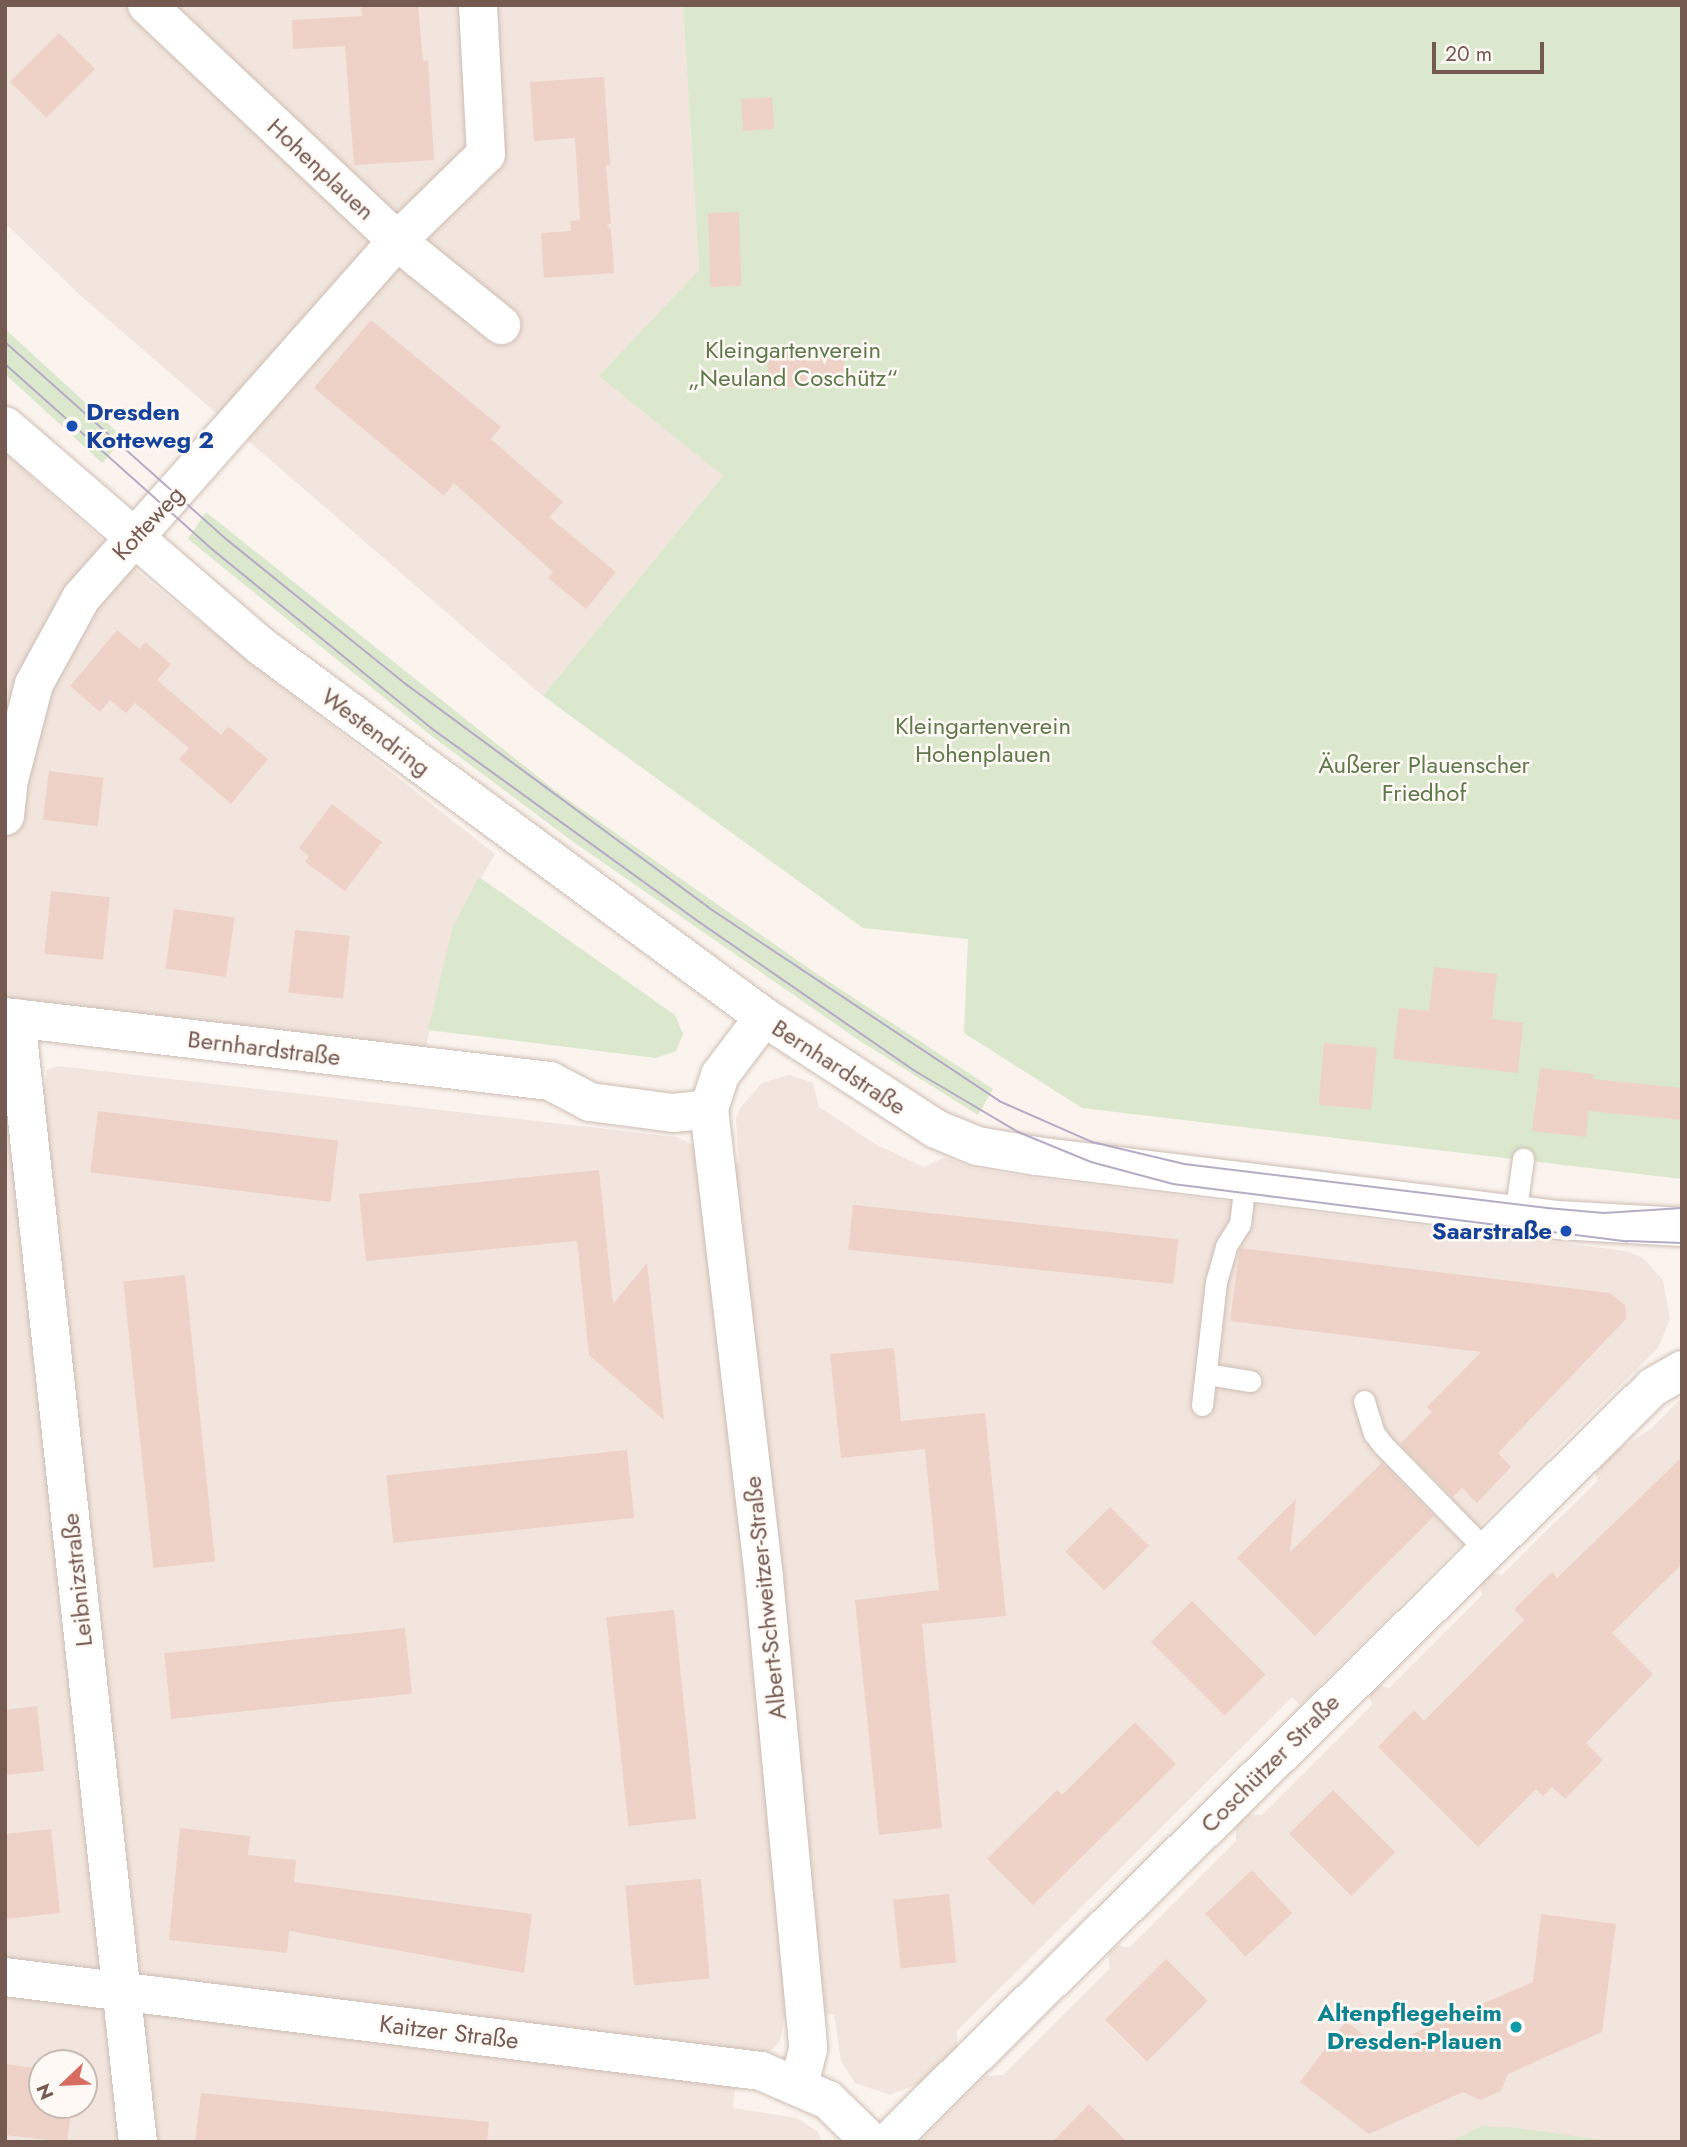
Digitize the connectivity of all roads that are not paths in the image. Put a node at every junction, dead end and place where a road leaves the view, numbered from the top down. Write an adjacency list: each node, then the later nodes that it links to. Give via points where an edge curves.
1 (147, 5): 3 (street, Hohenplauen)
2 (478, 5): 3 (street, Kotteweg, via 486,154)
3 (397, 241): 4 (street, Hohenplauen); 6 (street, Kotteweg)
4 (501, 325)
5 (5, 426): 6 (street, Westendring)
6 (133, 538): 7 (street, Kotteweg, via 81,598 34,684 9,780); 8 (street, Westendring, via 262,647)
7 (5, 816)
8 (764, 1017): 10 (street, Bernhardstraße, via 720,1074); 12 (street, Bernhardstraße, via 897,1106 977,1146)
9 (10, 1018): 10 (street, Bernhardstraße, via 550,1081 590,1102 673,1113); 23 (street, Leibnizstraße)
10 (709, 1109): 24 (street, Albert-Schweitzer-Straße, via 764,1578 806,2019 808,2049)
11 (1523, 1159): 13 (lane)
12 (1245, 1182): 13 (street, Bernhardstraße); 16 (lane, via 1240,1224 1226,1245 1216,1282)
13 (1515, 1215): 14 (street, Bernhardstraße)
14 (1682, 1227)
15 (1682, 1340): 17 (street, Coschützer Straße)
16 (1207, 1374): 18 (lane); 20 (lane)
17 (1667, 1379): 21 (street, Coschützer Straße)
18 (1250, 1381)
19 (1364, 1401): 21 (lane, via 1383,1446)
20 (1202, 1405)
21 (1486, 1550): 27 (street, Coschützer Straße)
22 (5, 1978): 23 (street, Kaitzer Straße)
23 (122, 1992): 24 (street, Kaitzer Straße, via 761,2071); 25 (street, Leibnizstraße)
24 (799, 2085): 26 (street, Kaitzer Straße, via 828,2100)
25 (138, 2142)
26 (871, 2142)
27 (888, 2142)

